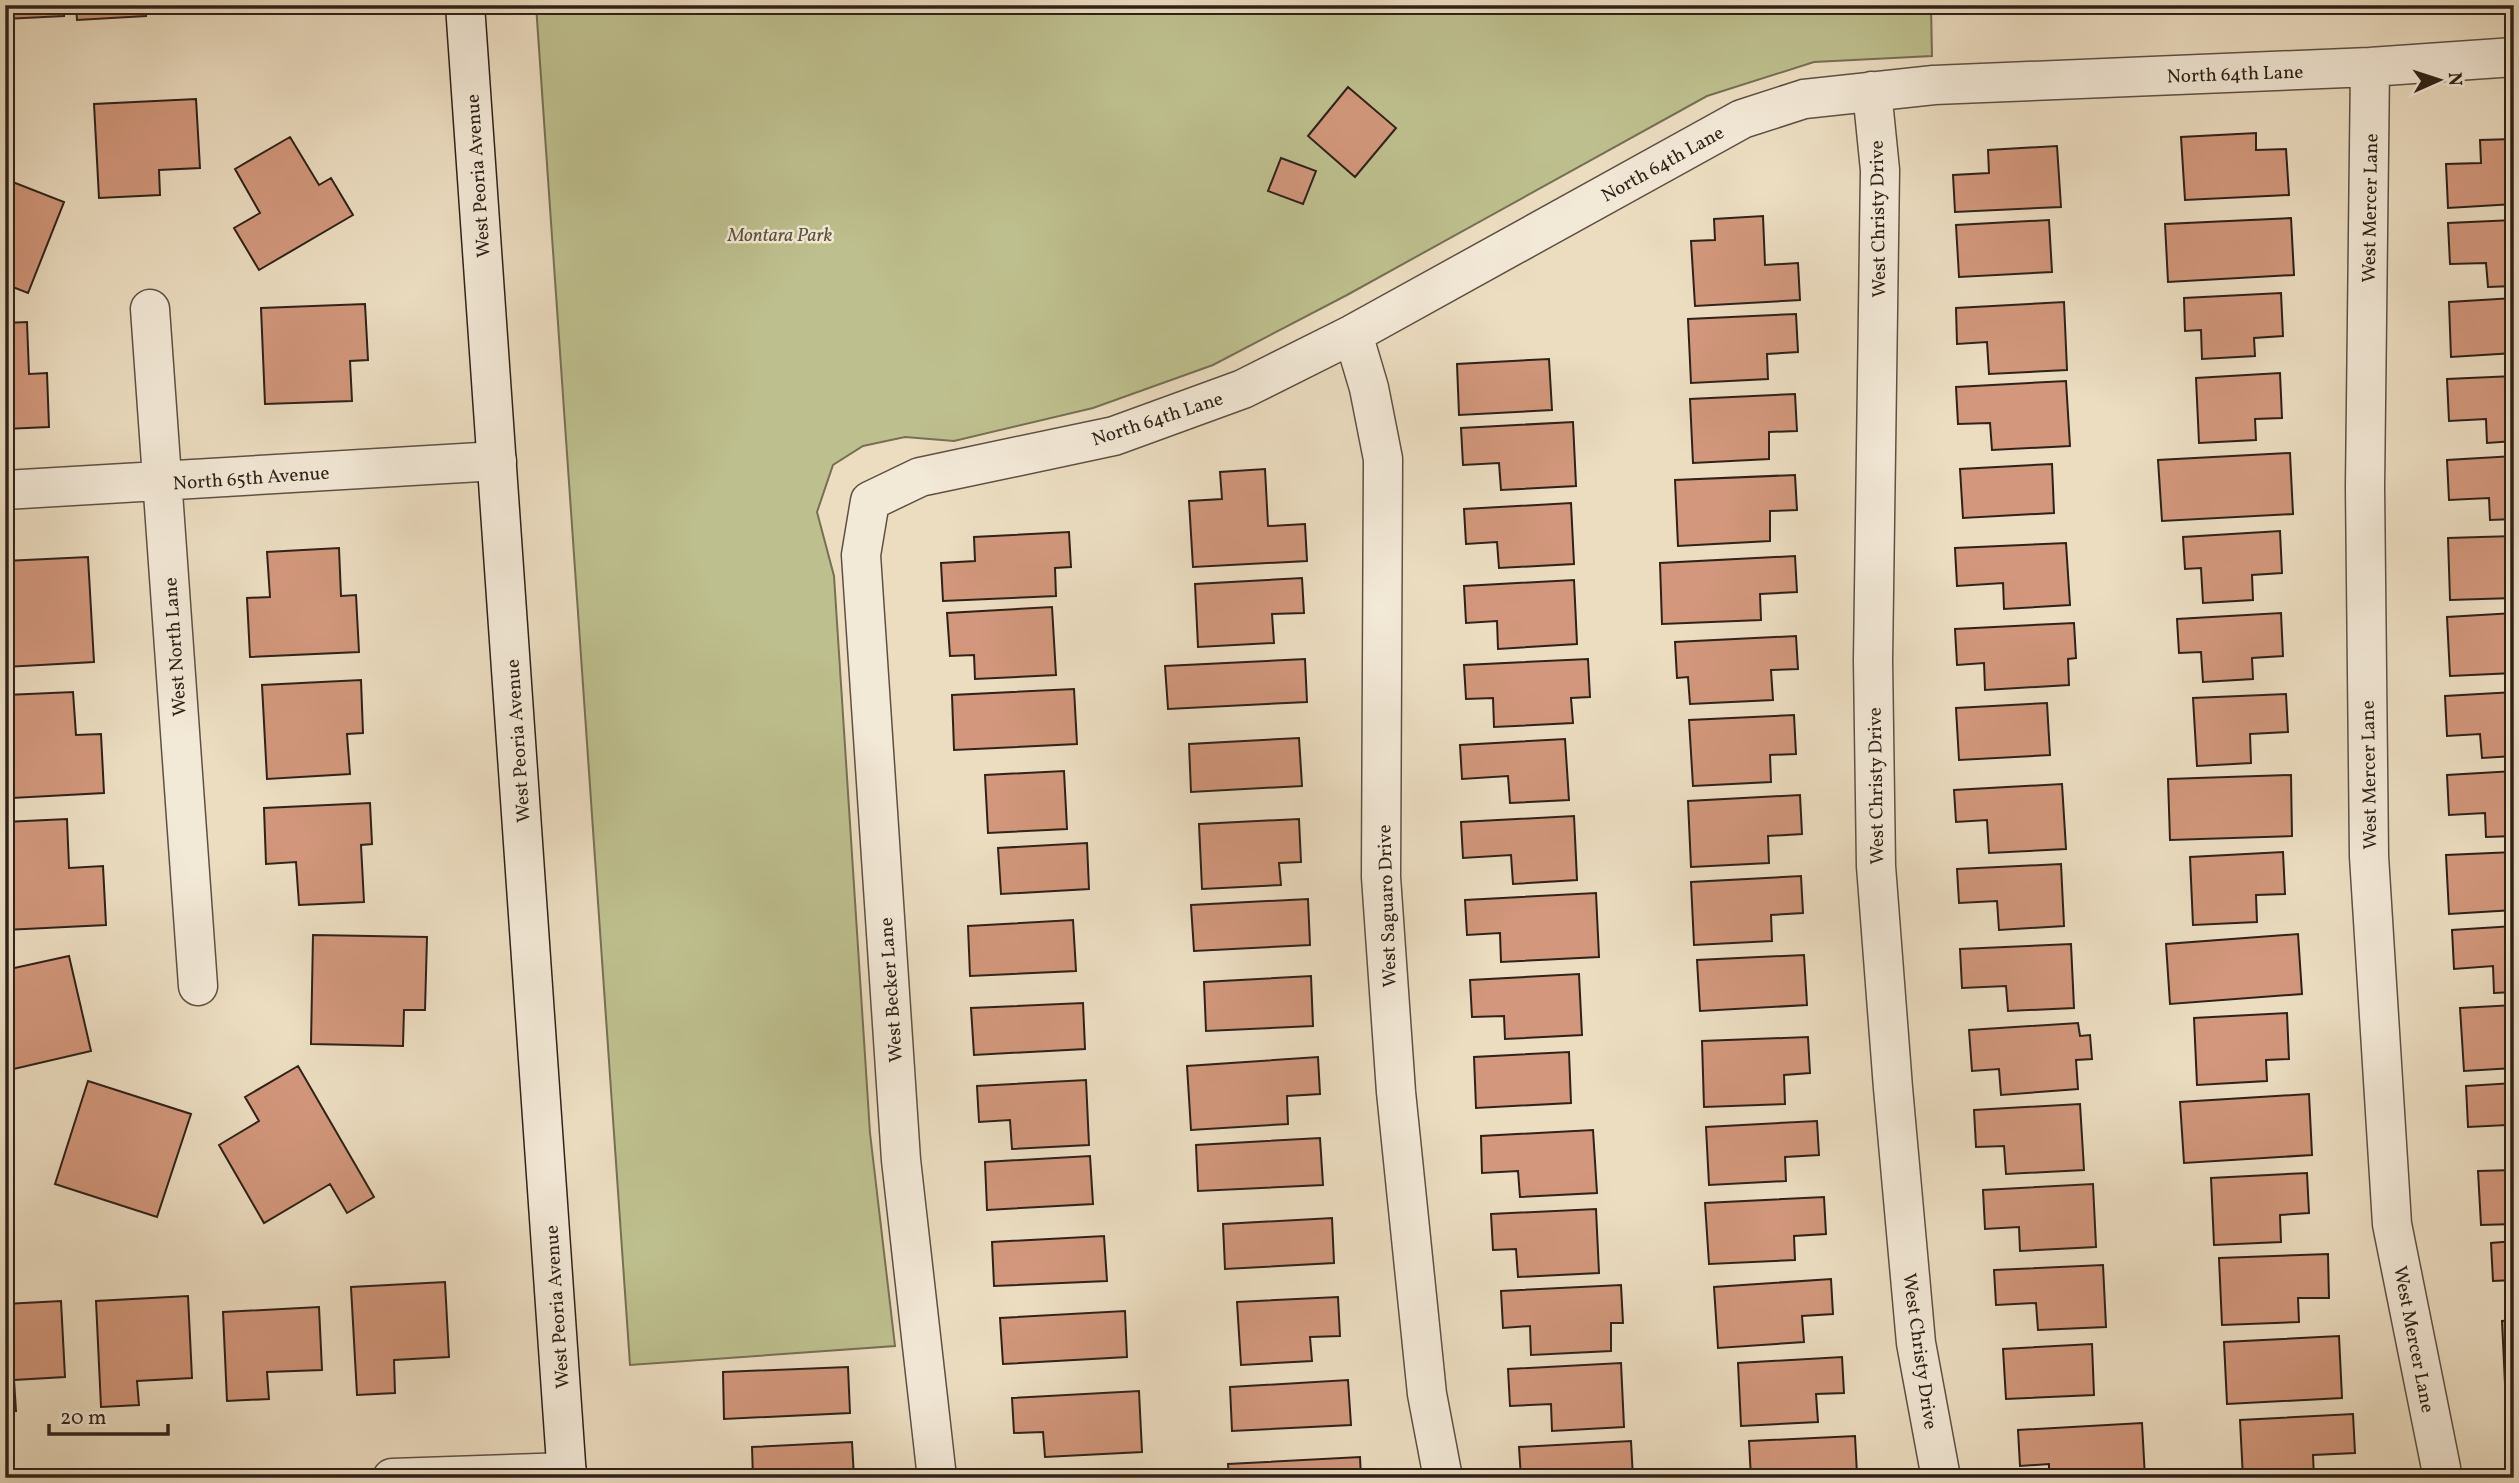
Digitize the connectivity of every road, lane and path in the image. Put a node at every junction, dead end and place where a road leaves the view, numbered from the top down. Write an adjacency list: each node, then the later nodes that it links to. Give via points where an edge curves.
1 (465, 5): 7 (street, West Peoria Avenue)
2 (2514, 57): 3 (street, North 64th Lane)
3 (2370, 67): 4 (street, North 64th Lane); 17 (street, West Mercer Lane, via 2365,488 2368,856 2392,1224 2441,1468)
4 (1872, 91): 6 (street, North 64th Lane, via 1804,99 1742,119); 16 (street, West Christy Drive, via 1880,170 1873,661 1876,866 1916,1343)
5 (150, 309): 8 (street, West North Lane)
6 (1353, 334): 10 (street, North 64th Lane, via 1243,389 1114,436 920,477); 15 (street, West Saguaro Drive, via 1382,459 1381,877 1396,1092 1427,1394)
7 (497, 461): 8 (street, North 65th Avenue); 12 (street, West Peoria Avenue)
8 (162, 482): 9 (street, North 65th Avenue); 11 (street, West North Lane)
9 (5, 490)
10 (870, 501): 14 (street, West Becker Lane, via 861,555 900,1146)
11 (198, 985)
12 (567, 1475): 13 (street)
13 (392, 1478)
14 (937, 1478)
15 (1443, 1478)
16 (1941, 1478)
17 (2439, 1478)

